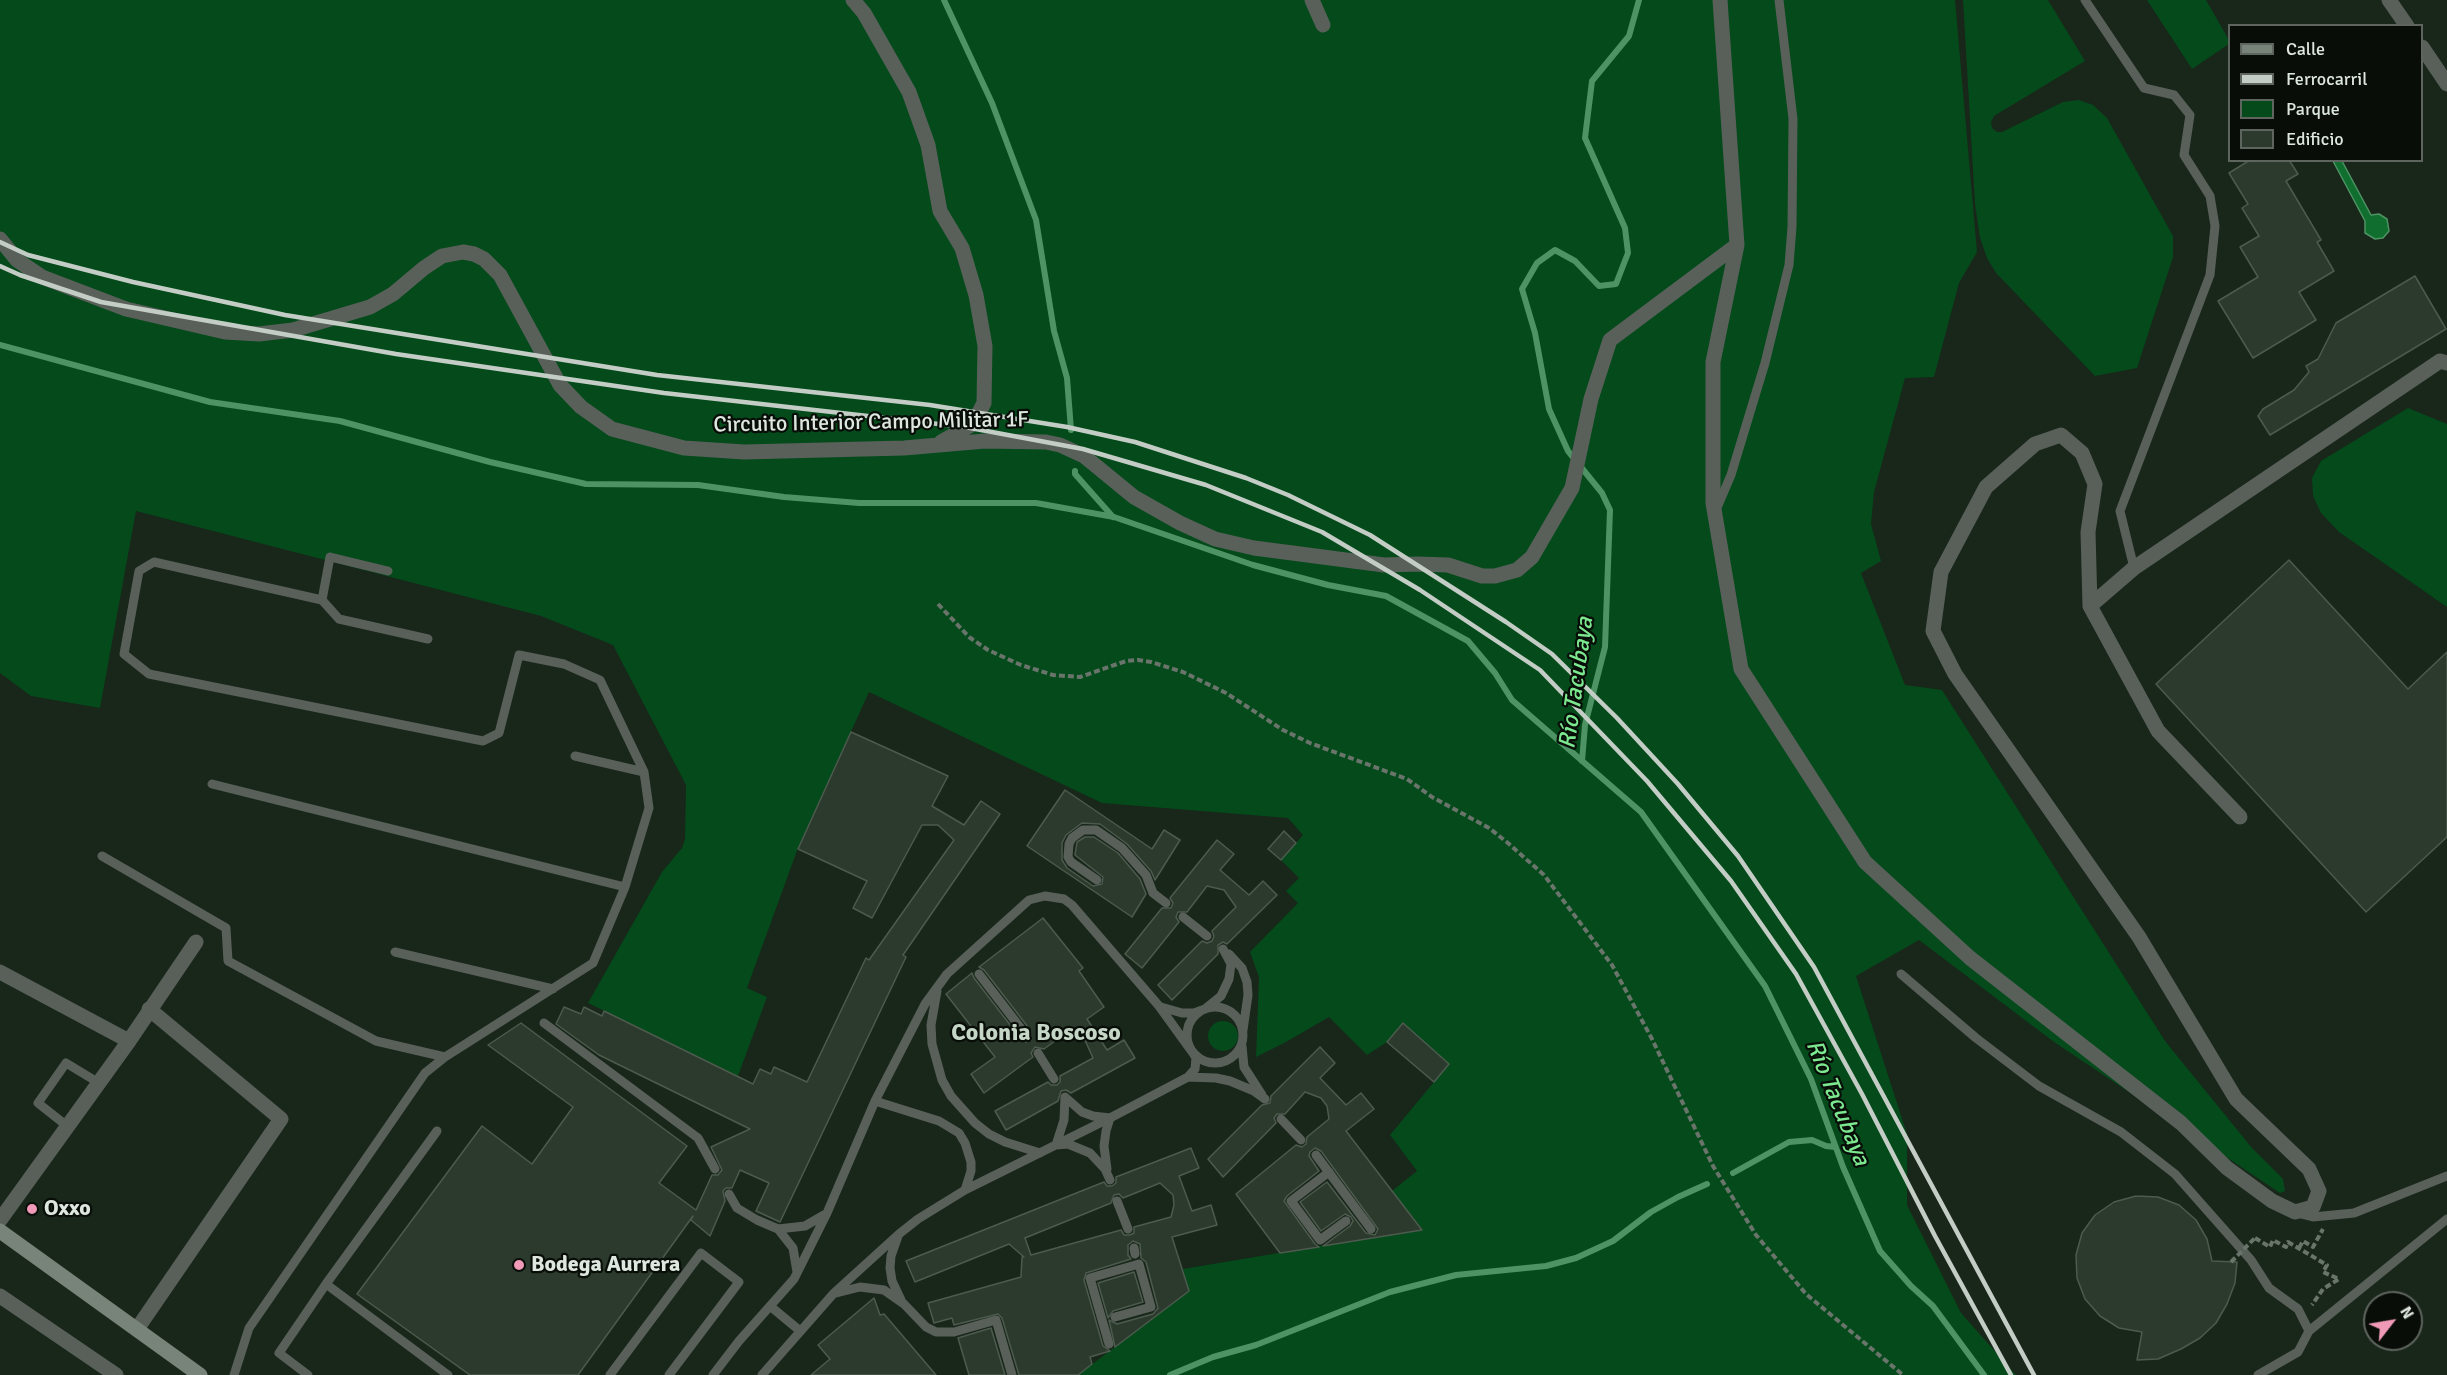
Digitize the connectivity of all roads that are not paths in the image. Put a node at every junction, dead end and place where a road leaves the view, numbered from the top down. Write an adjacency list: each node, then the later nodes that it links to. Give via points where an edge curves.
1 (853, 0): 14 (street, via 909,92 928,145 940,211 962,248 978,305 985,346 984,404 973,424)
2 (1312, 0): 7 (street)
3 (1720, 0): 12 (street)
4 (1779, 0): 15 (lane, via 1793,119 1789,265 1765,363 1731,475)
5 (2085, 0): 16 (lane, via 2144,88 2174,95 2190,116 2184,155 2210,196 2215,226 2210,275 2120,511)
6 (2389, 0): 8 (street)
7 (1323, 24)
8 (2406, 24)
9 (2423, 50): 10 (street)
10 (2447, 84)
11 (0, 238): 14 (street, Circuito Interior Campo Militar 1F, via 17,260 42,277 126,309 225,332 259,334 293,330 370,307 442,255 474,254 500,275 560,385 581,407 612,429 684,448 744,453)
12 (1737, 245): 14 (street, Circuito Interior Campo Militar 1F, via 1610,340 1591,399 1572,488 1532,557 1508,574 1482,576 1448,566 1384,565 1254,549 1215,539 1180,523 1134,497 1095,464 1060,445 1032,441); 15 (street, via 1713,362)
13 (2447, 363): 16 (street, via 2440,361)
14 (935, 445)
15 (1715, 512): 68 (street, via 1741,669 1865,862 1970,958 2181,1123 2227,1168 2272,1201)
16 (2134, 568): 19 (street)
17 (388, 572): 18 (lane, via 330,557)
18 (322, 600): 20 (lane, via 339,619); 22 (lane, via 154,562 139,571 124,654 149,674 483,741 499,733 519,655 564,664 600,680)
19 (2090, 606): 24 (street, via 2158,731); 68 (street, via 2088,532 2095,484 2082,453 2061,435 2035,444 1986,487 1941,572 1933,631 1955,674 2139,937 2236,1099 2309,1169 2319,1191 2313,1207)
20 (428, 639)
21 (575, 756): 22 (lane)
22 (644, 772): 27 (lane, via 649,808)
23 (212, 783): 27 (lane)
24 (2240, 817)
25 (102, 856): 48 (lane, via 226,928 228,961 376,1041)
26 (1097, 880): 28 (lane, via 1068,856 1072,838 1083,830 1096,830 1122,848 1146,874 1153,893)
27 (625, 887): 37 (lane, via 593,963)
28 (1166, 903)
29 (1183, 917): 30 (lane)
30 (1207, 936)
31 (196, 942): 39 (street)
32 (395, 952): 37 (lane)
33 (0, 972): 44 (street)
34 (946, 974): 38 (lane, via 1023,904 1037,897 1054,896 1072,905); 53 (lane, via 925,1004); 60 (lane, via 938,989 931,1025 942,1080 962,1110 989,1134)
35 (979, 974): 43 (lane)
36 (1901, 974): 87 (lane, via 2039,1086 2121,1132 2175,1174 2251,1260 2269,1288 2298,1309)
37 (553, 989): 48 (lane)
38 (1159, 1006): 40 (lane, via 1182,1013); 47 (lane)
39 (149, 1010): 44 (street); 85 (street, via 281,1119)
40 (1203, 1010): 42 (lane, via 1224,1008 1240,1022); 42 (lane, via 1221,996 1229,979 1232,964 1223,949 1237,961 1246,982); 47 (lane, via 1189,1024 1187,1034)
41 (544, 1023): 62 (lane, via 698,1138)
42 (1243, 1032): 45 (lane)
43 (1026, 1035)
44 (129, 1041): 52 (street)
45 (1242, 1043): 49 (lane, via 1229,1059); 50 (lane, via 1244,1067 1265,1099 1230,1081)
46 (1038, 1053): 51 (lane)
47 (1194, 1053): 49 (lane, via 1210,1063); 50 (lane, via 1197,1064)
48 (445, 1057): 91 (lane, via 425,1073 249,1329)
49 (1219, 1062): 50 (lane)
50 (1188, 1077): 54 (lane)
51 (1054, 1079)
52 (99, 1083): 56 (street); 56 (lane, via 66,1063 38,1104)
53 (875, 1101): 65 (lane, via 939,1121 959,1133 971,1162); 69 (lane)
54 (1110, 1118): 59 (lane); 59 (lane, via 1082,1112 1065,1097 1064,1120); 59 (lane, via 1104,1146 1110,1180 1090,1153 1068,1144)
55 (1281, 1119): 58 (lane)
56 (67, 1126): 71 (street)
57 (437, 1131): 79 (lane)
58 (1301, 1140)
59 (1056, 1144): 60 (lane)
60 (1040, 1153): 65 (lane)
61 (1316, 1155): 63 (lane)
62 (715, 1169)
63 (1329, 1172): 72 (lane, via 1291,1201 1320,1240); 75 (lane)
64 (2447, 1176): 68 (lane, via 2354,1213 2313,1217)
65 (965, 1190): 77 (lane)
66 (729, 1194): 73 (lane, via 737,1208)
67 (1117, 1201): 74 (lane)
68 (2295, 1212)
69 (826, 1213): 73 (lane, via 805,1226); 78 (lane)
70 (2447, 1219): 87 (lane)
71 (0, 1220)
72 (1346, 1221)
73 (778, 1229): 78 (lane, via 793,1248)
74 (1128, 1229)
75 (1371, 1229)
76 (0, 1231): 85 (main road)
77 (899, 1234): 80 (lane); 82 (lane, via 890,1268)
78 (797, 1272): 83 (lane)
79 (326, 1284): 92 (lane, via 279,1353); 93 (lane)
80 (834, 1293): 82 (lane, via 872,1287); 86 (lane)
81 (0, 1296): 89 (street)
82 (904, 1304): 98 (lane, via 936,1332 954,1332 996,1320)
83 (770, 1306): 86 (lane); 96 (lane)
84 (1115, 1317): 88 (lane, via 1151,1307 1138,1264 1090,1278)
85 (136, 1329): 90 (main road)
86 (799, 1330): 97 (lane)
87 (2309, 1331): 99 (lane, via 2298,1352)
88 (1109, 1344)
89 (116, 1375)
90 (200, 1375)
91 (234, 1375)
92 (308, 1375)
93 (448, 1375)
94 (610, 1375): 95 (lane, via 701,1253 740,1282)
95 (669, 1375)
96 (713, 1375)
97 (762, 1375)
98 (1012, 1375)
99 (2258, 1375)

